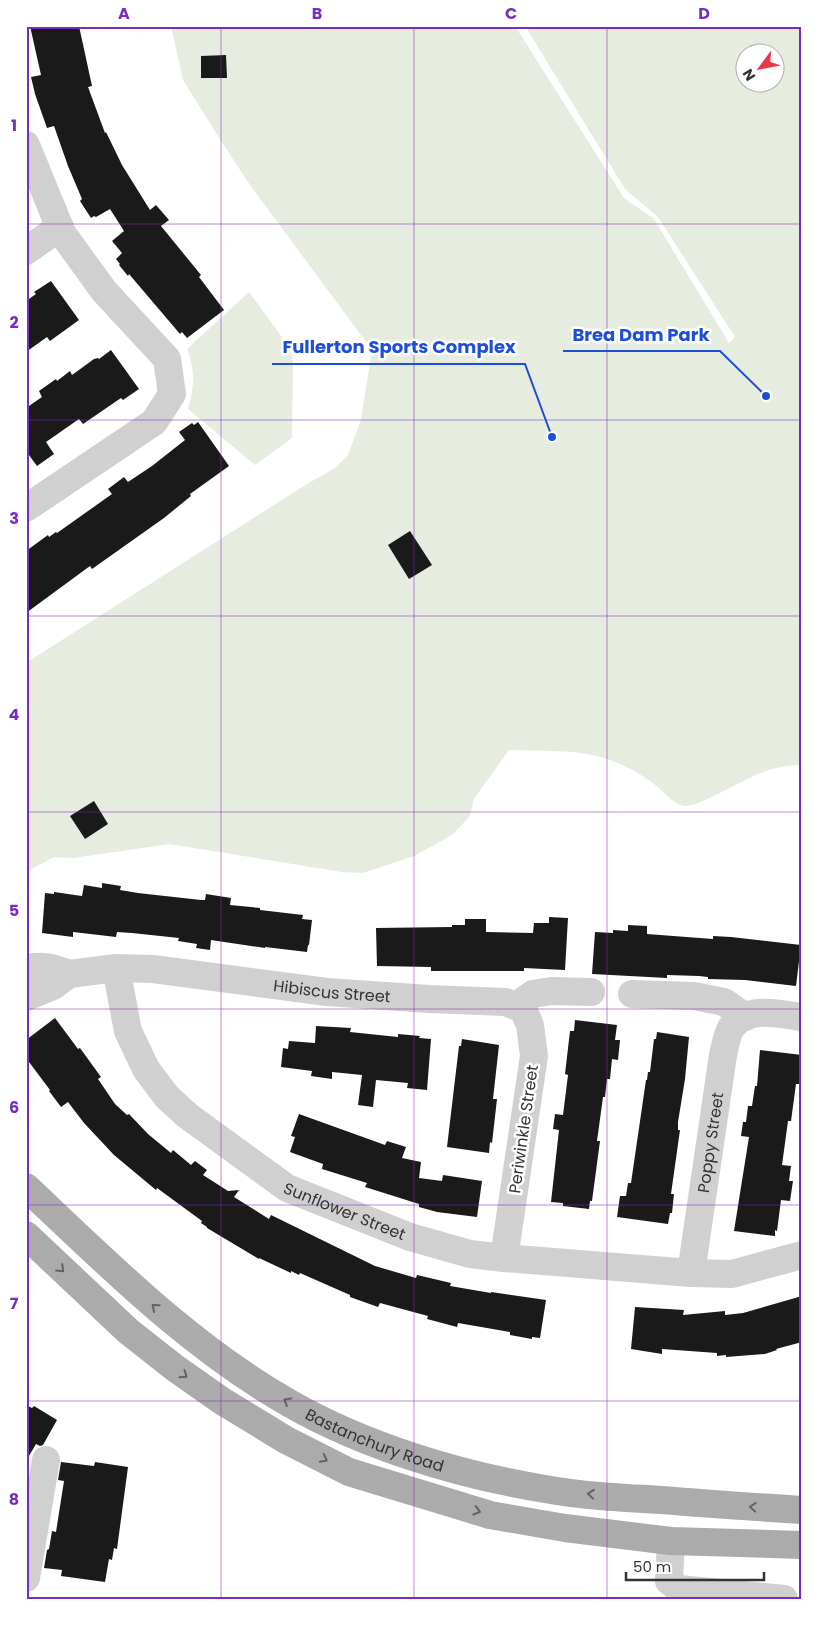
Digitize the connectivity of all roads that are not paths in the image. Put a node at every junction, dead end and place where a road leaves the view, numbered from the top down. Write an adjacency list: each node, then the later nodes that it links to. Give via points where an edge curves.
1 (26, 145): 2 (street)
2 (60, 227): 3 (street); 4 (street, via 104,291 167,359 172,394 154,422)
3 (26, 251)
4 (26, 508)
5 (26, 968): 7 (street, Hibiscus Street, via 52,967)
6 (116, 968): 7 (street, Hibiscus Street); 11 (street, Hibiscus Street, via 154,969 327,992 506,1002); 17 (street, Sunflower Street, via 128,1031 146,1069 167,1097 188,1116 287,1188 410,1237 470,1254)
7 (69, 974): 10 (street, Hibiscus Street, via 53,986)
8 (591, 992): 11 (street, via 533,994)
9 (632, 994): 12 (street, via 694,996 724,1002)
10 (26, 997)
11 (516, 1006): 17 (street, Periwinkle Street, via 523,1009 530,1025 534,1056)
12 (745, 1017): 13 (street, via 762,1012); 18 (street, Poppy Street, via 731,1028 723,1055)
13 (802, 1017)
14 (26, 1187): 20 (main road, Bastanchury Road, one-way to 14, via 546,1490 452,1468 393,1450 342,1429 290,1403 194,1339 100,1258)
15 (26, 1236): 22 (main road, one-way to 22, via 128,1332 175,1368 278,1435 349,1472 490,1515)
16 (802, 1255): 18 (street, Sunflower Street, via 732,1274)
17 (504, 1258): 18 (street, Sunflower Street)
18 (691, 1273)
19 (46, 1460): 21 (street)
20 (802, 1510)
21 (31, 1521): 24 (street)
22 (671, 1541): 23 (main road); 25 (street, via 669,1581 678,1590)
23 (802, 1544)
24 (26, 1578)
25 (784, 1599)

